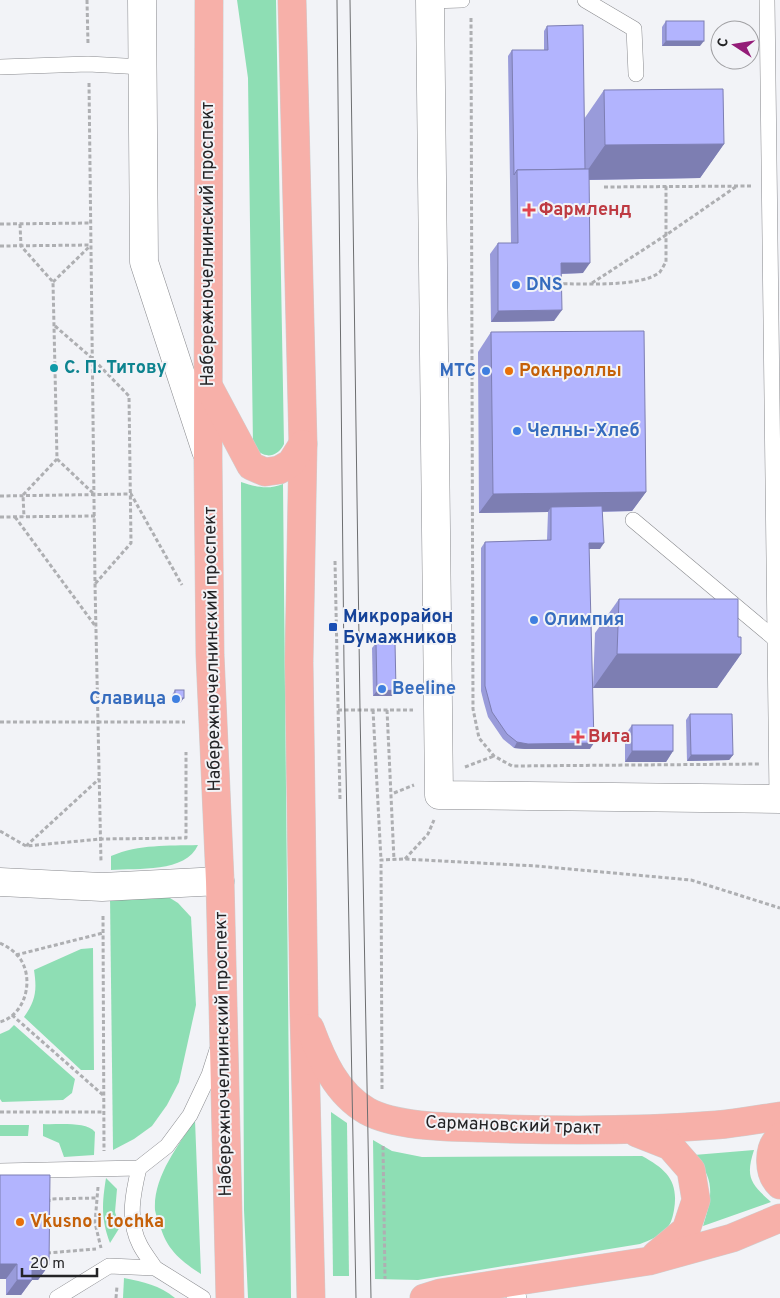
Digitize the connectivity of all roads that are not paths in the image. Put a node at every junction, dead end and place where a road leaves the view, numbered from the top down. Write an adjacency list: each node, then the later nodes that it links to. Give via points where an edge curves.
1 (142, 0): 9 (street)
2 (209, 0): 12 (main road, Набережночелнинский проспект)
3 (292, 0): 13 (main road)
4 (430, 0): 7 (lane); 17 (street, via 439,795)
5 (585, 0): 10 (lane, via 634,29)
6 (767, 0): 11 (lane)
7 (466, 5)
8 (0, 67): 9 (lane, via 88,64)
9 (143, 67): 14 (street, via 144,262)
10 (636, 74)
11 (774, 128): 16 (lane, via 769,186)
12 (208, 386): 13 (main road, via 251,466 265,472 279,470 291,463); 14 (main road, Набережночелнинский проспект)
13 (302, 444): 20 (main road, via 299,662)
14 (208, 458): 18 (main road, Набережночелнинский проспект, via 210,655)
15 (633, 520): 16 (lane)
16 (777, 639): 17 (lane)
17 (778, 798)
18 (220, 881): 19 (street, via 102,887); 21 (main road, Набережночелнинский проспект)
19 (0, 882)
20 (304, 1012): 23 (main road, Сармановский тракт, via 322,1059 338,1085 367,1111 382,1117 431,1126); 35 (main road)
21 (223, 1035): 25 (lane, via 190,1115 167,1146); 34 (main road, Набережночелнинский проспект)
22 (780, 1116): 23 (main road, Сармановский тракт, via 717,1125)
23 (628, 1129): 29 (main road, via 670,1146 691,1170 696,1200 686,1230)
24 (780, 1137): 27 (main road, via 775,1141 770,1159 775,1181)
25 (139, 1168): 26 (lane); 30 (lane, via 132,1194 132,1218 139,1244)
26 (0, 1171)
27 (780, 1186)
28 (780, 1218): 29 (main road, via 732,1238)
29 (649, 1261): 31 (main road)
30 (155, 1268): 32 (lane, via 109,1266); 33 (lane)
31 (511, 1291): 36 (main road, via 440,1293)
32 (57, 1298)
33 (203, 1298)
34 (230, 1298)
35 (311, 1298)
36 (424, 1298)

